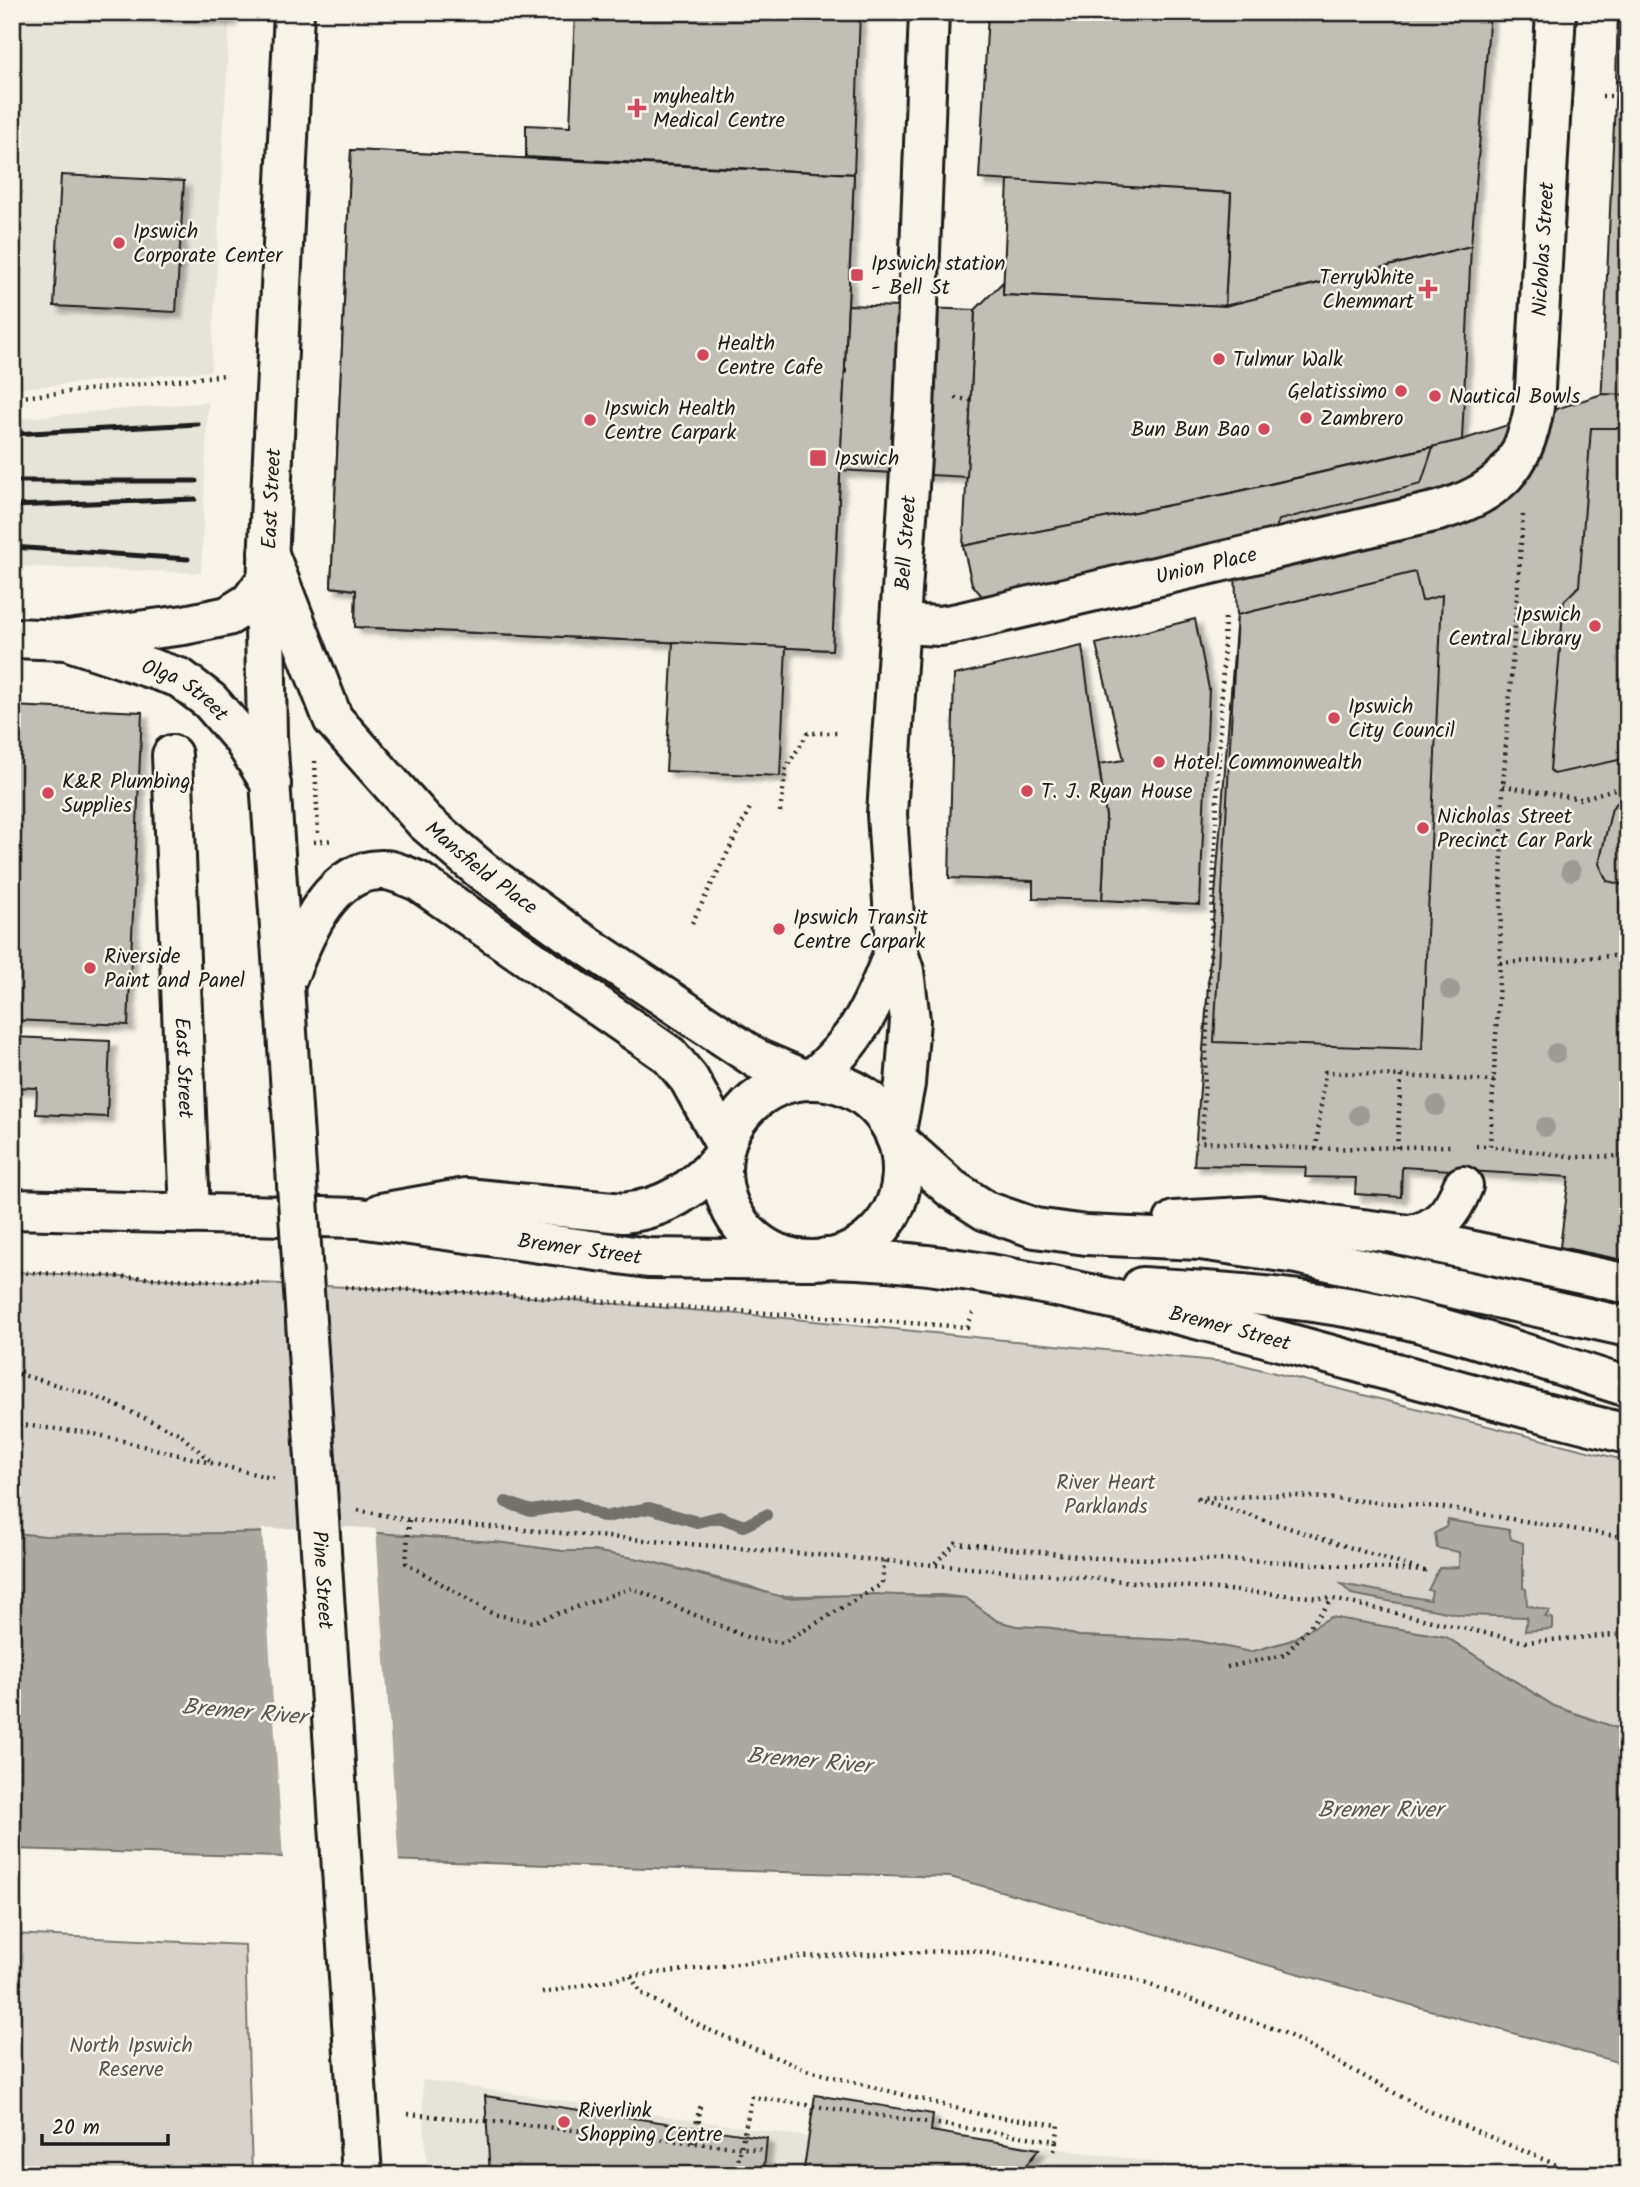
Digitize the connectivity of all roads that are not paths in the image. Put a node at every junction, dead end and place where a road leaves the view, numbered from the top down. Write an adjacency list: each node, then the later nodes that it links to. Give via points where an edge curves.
1 (294, 12): 5 (street, East Street)
2 (929, 12): 6 (street, Bell Street, via 914,412)
3 (1556, 12): 4 (street, Nicholas Street, via 1534,407 1529,434)
4 (1504, 478): 6 (street, Union Place, via 1471,502 1438,511 958,623)
5 (268, 565): 8 (street, Olga Street, via 250,602 228,616); 10 (street, East Street, via 265,677); 13 (street, Mansfield Place, via 333,719 425,822 481,870 568,933 757,1059)
6 (900, 624): 11 (street, Bell Street, via 887,826)
7 (12, 638): 8 (street, Olga Street)
8 (67, 640): 10 (street, Olga Street, via 180,678 210,701 242,737)
9 (172, 755): 18 (street, East Street)
10 (271, 784): 12 (street, East Street)
11 (896, 946): 13 (street, Bell Street, via 861,1028 836,1059); 14 (street, Bell Street, via 910,1020)
12 (284, 986): 15 (street, Mansfield Place, via 312,921 330,897 369,870 408,877 653,1042 689,1079); 28 (street, Pine Street, bridge)
13 (809, 1080): 14 (street, via 838,1084 862,1095 882,1113); 15 (street, via 776,1087 750,1104 731,1129)
14 (896, 1138): 21 (street, via 952,1189 986,1211 1035,1228); 22 (street, via 902,1174 889,1216 859,1247)
15 (724, 1151): 19 (street, Bremer Street, via 689,1191 638,1212 466,1198); 22 (street, via 725,1194 741,1226 763,1246)
16 (1463, 1186): 20 (street, via 1453,1208 1437,1226 1410,1235)
17 (12, 1209): 18 (street, Bremer Street)
18 (190, 1214): 19 (street, Bremer Street)
19 (359, 1218): 22 (street, Bremer Street, via 635,1257)
20 (1390, 1234): 21 (street, via 1260,1216 1184,1219); 24 (street)
21 (1086, 1235): 25 (street, via 1199,1240 1297,1255)
22 (815, 1259): 23 (street, Bremer Street, via 901,1261)
23 (997, 1275): 26 (street, via 1311,1301 1398,1318); 27 (street, Bremer Street, via 1174,1312)
24 (1628, 1284)
25 (1628, 1327)
26 (1628, 1387)
27 (1628, 1434)
28 (362, 2175)

